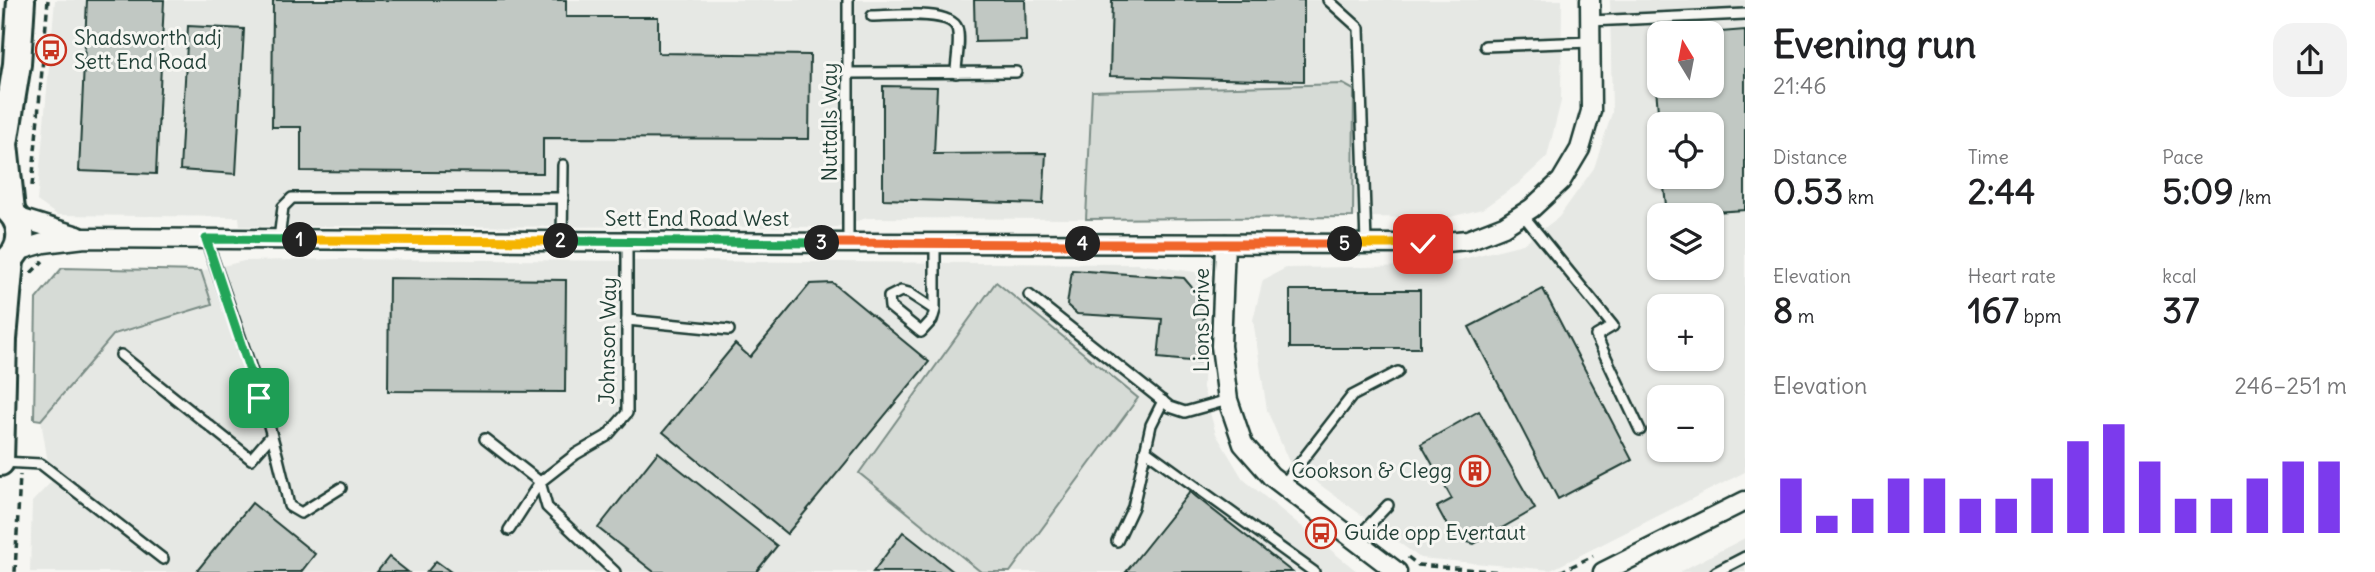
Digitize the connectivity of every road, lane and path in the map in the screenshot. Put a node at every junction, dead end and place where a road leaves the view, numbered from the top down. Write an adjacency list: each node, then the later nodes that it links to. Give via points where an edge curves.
1 (21, 0): 13 (main road, via 17,64)
2 (848, 0): 11 (lane, Nuttalls Way)
3 (1328, 0): 26 (lane, via 1359,28)
4 (1590, 0): 7 (street, Sett End Road West)
5 (1745, 14): 7 (lane)
6 (872, 16): 12 (lane, via 952,20 957,29)
7 (1590, 21): 8 (street, Sett End Road West)
8 (1591, 41): 9 (lane); 17 (street, Sett End Road West, via 1591,111 1580,149 1561,181)
9 (1485, 46)
10 (1016, 72): 12 (lane)
11 (848, 73): 12 (lane); 23 (lane, Nuttalls Way)
12 (956, 73)
13 (2, 147): 16 (main road)
14 (563, 165): 15 (lane)
15 (563, 198): 20 (lane, via 292,198 283,208); 21 (lane)
16 (9, 210): 18 (street, Sett End Road West); 27 (main road, via 20,228 21,240)
17 (1522, 214): 26 (street, Sett End Road West, via 1468,240); 37 (lane, via 1613,326 1596,336)
18 (85, 238): 19 (street, Sett End Road West); 27 (street, Sett End Road West, via 44,243)
19 (206, 239): 20 (street, Sett End Road West); 38 (lane)
20 (279, 239): 21 (street, Sett End Road West)
21 (562, 242): 22 (street, Sett End Road West)
22 (627, 242): 23 (street, Sett End Road West); 30 (lane, Johnson Way)
23 (848, 243): 24 (street, Sett End Road West)
24 (935, 243): 25 (street, Sett End Road West); 29 (lane)
25 (1226, 244): 26 (street, Sett End Road West); 35 (street, Lions Drive, via 1221,346)
26 (1366, 244)
27 (9, 259): 32 (main road)
28 (1029, 295): 36 (lane)
29 (934, 310): 29 (lane, via 921,332 890,307 889,297 901,291 909,293)
30 (627, 320): 31 (lane); 42 (lane, Johnson Way, via 626,413 607,436)
31 (729, 330)
32 (1, 336): 41 (main road)
33 (121, 355): 38 (lane, via 251,459)
34 (1398, 372): 44 (lane, via 1352,396)
35 (1228, 400): 36 (lane, via 1185,412); 44 (street, Lions Drive, via 1243,444)
36 (1163, 401): 40 (lane, via 1150,425)
37 (1640, 430)
38 (271, 436): 45 (lane, via 289,506 301,513)
39 (485, 439): 42 (lane)
40 (1145, 450): 50 (lane, via 1133,507); 56 (lane)
41 (0, 462): 53 (lane, via 41,464)
42 (540, 482): 48 (lane, Johnson Way); 55 (lane, via 547,507)
43 (20, 485): 54 (path)
44 (1283, 485): 49 (street, Lions Drive)
45 (341, 488)
46 (1745, 501): 59 (street)
47 (1388, 505): 49 (lane)
48 (509, 530)
49 (1355, 540): 57 (street, Lions Drive)
50 (1117, 541)
51 (1408, 557): 58 (path, via 1418,565)
52 (1745, 557): 60 (lane)
53 (163, 559)
54 (15, 572)
55 (615, 572)
56 (1314, 572)
57 (1397, 572)
58 (1501, 572)
59 (1603, 572)
60 (1716, 572)

